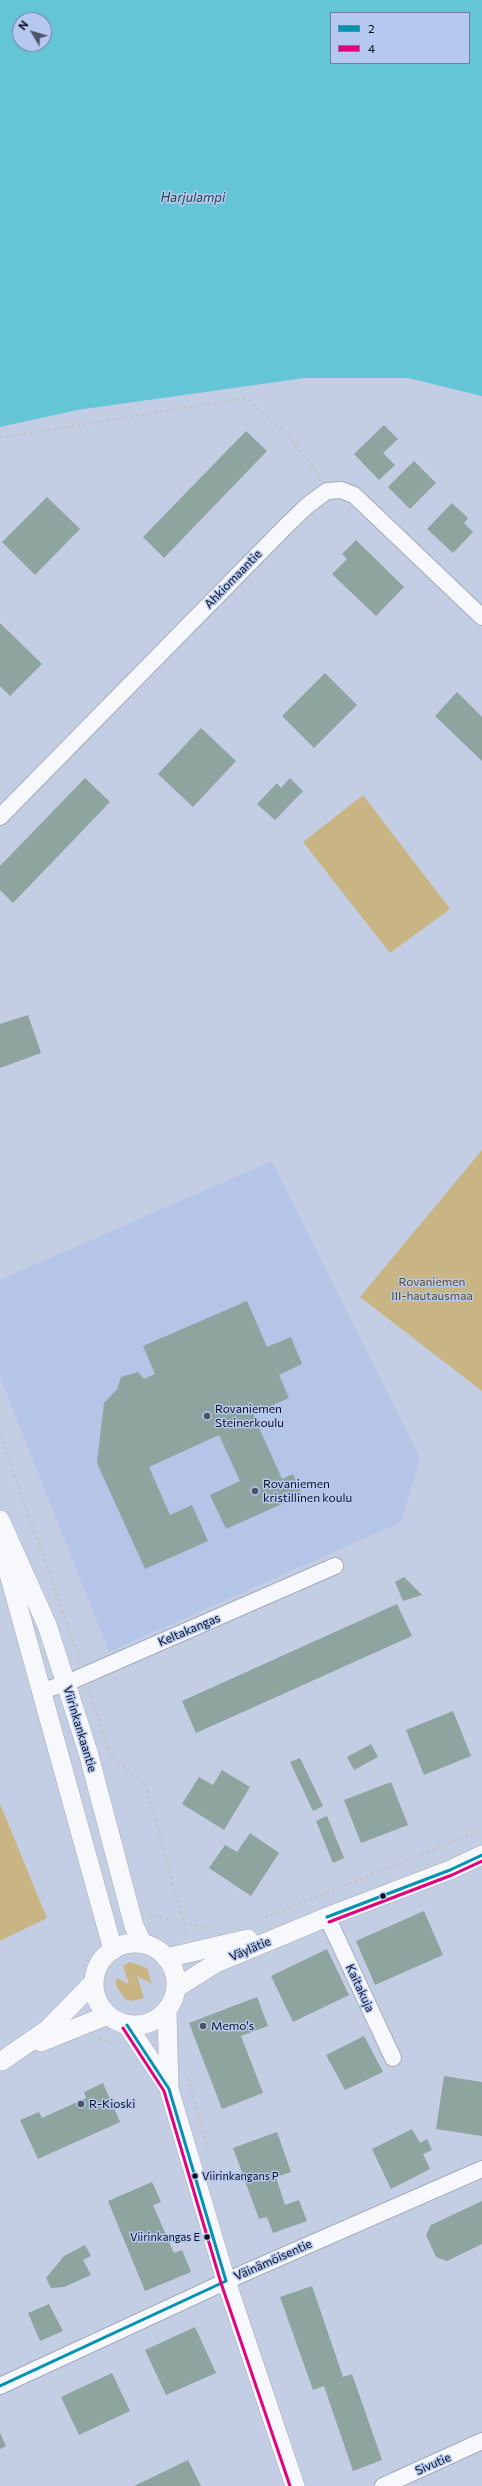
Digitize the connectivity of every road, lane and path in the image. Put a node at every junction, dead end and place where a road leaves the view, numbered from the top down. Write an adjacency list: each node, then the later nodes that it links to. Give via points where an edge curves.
1 (0, 438): 2 (path, via 246,398 286,433 320,475)
2 (328, 491): 3 (street, via 341,490 354,495); 4 (street, Ahkiomaantie, via 287,525)
3 (482, 617)
4 (0, 818)
5 (0, 1520): 8 (street, Viirinkankaantie, via 47,1625)
6 (0, 1541): 9 (street)
7 (335, 1566): 8 (street, Keltakangas)
8 (67, 1683): 9 (street, Keltakangas); 19 (street, Viirinkankaantie, via 134,1926)
9 (42, 1691): 20 (street)
10 (482, 1830): 15 (path)
11 (482, 1856): 13 (street, Väylätie)
12 (147, 1913): 14 (path)
13 (327, 1917): 21 (street, Väylätie, via 211,1949); 23 (street, Väylätie, via 216,1963); 29 (street, Kaitakuja)
14 (182, 1923): 16 (path); 17 (path)
15 (252, 1923)
16 (218, 1928)
17 (188, 1937)
18 (91, 1942): 22 (path, via 93,1950)
19 (143, 1944): 20 (street, via 122,1945); 21 (street, via 156,1949)
20 (113, 1950): 22 (street)
21 (166, 1958): 23 (street, via 174,1972)
22 (88, 1976): 25 (street, via 100,2006); 30 (street, via 48,2029)
23 (176, 1988): 24 (street)
24 (167, 2010): 26 (street, via 145,2024); 32 (street)
25 (108, 2015): 26 (street); 30 (street, via 56,2035)
26 (127, 2024): 32 (street)
27 (95, 2037): 28 (path)
28 (121, 2046)
29 (393, 2058)
30 (1, 2061)
31 (188, 2075): 33 (path)
32 (169, 2089): 35 (street)
33 (209, 2156)
34 (482, 2169): 35 (street, Väinämöisentie)
35 (226, 2281): 36 (street, Väinämöisentie); 38 (street)
36 (0, 2386)
37 (482, 2442): 39 (street, Sivutie)
38 (294, 2486)
39 (383, 2486)

